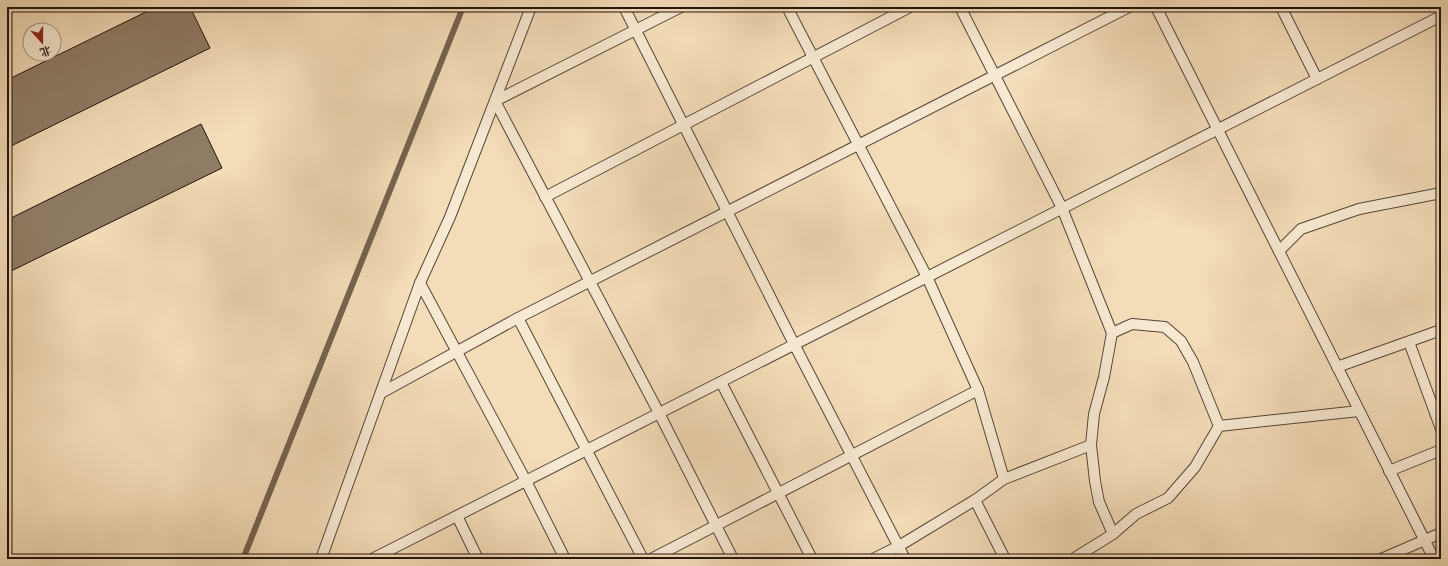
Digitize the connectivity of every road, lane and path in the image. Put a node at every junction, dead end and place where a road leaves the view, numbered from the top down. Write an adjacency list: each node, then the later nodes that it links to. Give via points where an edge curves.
1 (531, 7): 15 (lane)
2 (624, 7): 11 (lane)
3 (680, 7): 11 (lane)
4 (787, 7): 12 (lane)
5 (910, 7): 12 (lane)
6 (960, 7): 13 (lane)
7 (1129, 7): 13 (lane)
8 (1156, 7): 17 (lane)
9 (1280, 7): 14 (lane)
10 (1441, 16): 14 (lane)
11 (636, 30): 15 (lane); 16 (lane)
12 (814, 58): 16 (lane); 18 (lane)
13 (995, 75): 18 (lane); 21 (lane)
14 (1317, 79): 17 (lane)
15 (495, 101): 20 (lane); 26 (lane, via 450,218)
16 (684, 125): 20 (lane); 22 (lane)
17 (1217, 129): 21 (lane); 23 (lane)
18 (859, 145): 22 (lane); 24 (lane)
19 (1441, 193): 23 (lane, via 1359,209 1301,229)
20 (545, 197): 25 (lane)
21 (1062, 208): 24 (lane); 29 (lane)
22 (728, 212): 25 (lane); 31 (lane)
23 (1279, 251): 33 (lane)
24 (927, 277): 31 (lane); 35 (lane)
25 (590, 282): 27 (lane); 38 (lane)
26 (420, 283): 32 (lane); 36 (lane)
27 (518, 318): 32 (lane); 42 (lane)
28 (1441, 330): 30 (lane)
29 (1112, 333): 39 (lane, via 1132,324 1165,327 1181,341); 41 (lane, via 1094,414)
30 (1409, 342): 33 (lane); 40 (lane)
31 (794, 344): 34 (lane); 44 (lane)
32 (457, 352): 36 (lane); 47 (lane)
33 (1337, 367): 37 (lane)
34 (721, 382): 38 (lane); 48 (lane)
35 (978, 390): 44 (lane); 46 (lane)
36 (381, 393): 57 (lane)
37 (1359, 410): 39 (lane); 45 (lane)
38 (659, 413): 42 (lane); 51 (lane)
39 (1219, 426): 53 (lane, via 1195,467 1168,498 1136,514)
40 (1441, 429)
41 (1091, 445): 46 (lane); 53 (lane, via 1099,502)
42 (586, 450): 47 (lane); 61 (lane)
43 (1441, 450): 45 (lane)
44 (852, 456): 48 (lane); 55 (lane)
45 (1389, 471): 54 (lane)
46 (1004, 479): 49 (lane)
47 (526, 481): 50 (lane); 60 (lane)
48 (778, 494): 51 (lane); 64 (lane)
49 (975, 500): 55 (lane); 67 (lane)
50 (456, 516): 56 (lane); 59 (lane)
51 (716, 525): 62 (lane); 63 (lane)
52 (1441, 533): 54 (lane)
53 (1113, 534): 68 (lane)
54 (1424, 540): 69 (lane); 70 (lane)
55 (898, 546): 65 (lane); 66 (lane)
56 (385, 556): 58 (lane)
57 (321, 559)
58 (372, 559)
59 (478, 559)
60 (565, 559)
61 (643, 559)
62 (651, 559)
63 (733, 559)
64 (812, 559)
65 (873, 559)
66 (905, 559)
67 (1005, 559)
68 (1073, 559)
69 (1381, 559)
70 (1434, 559)

